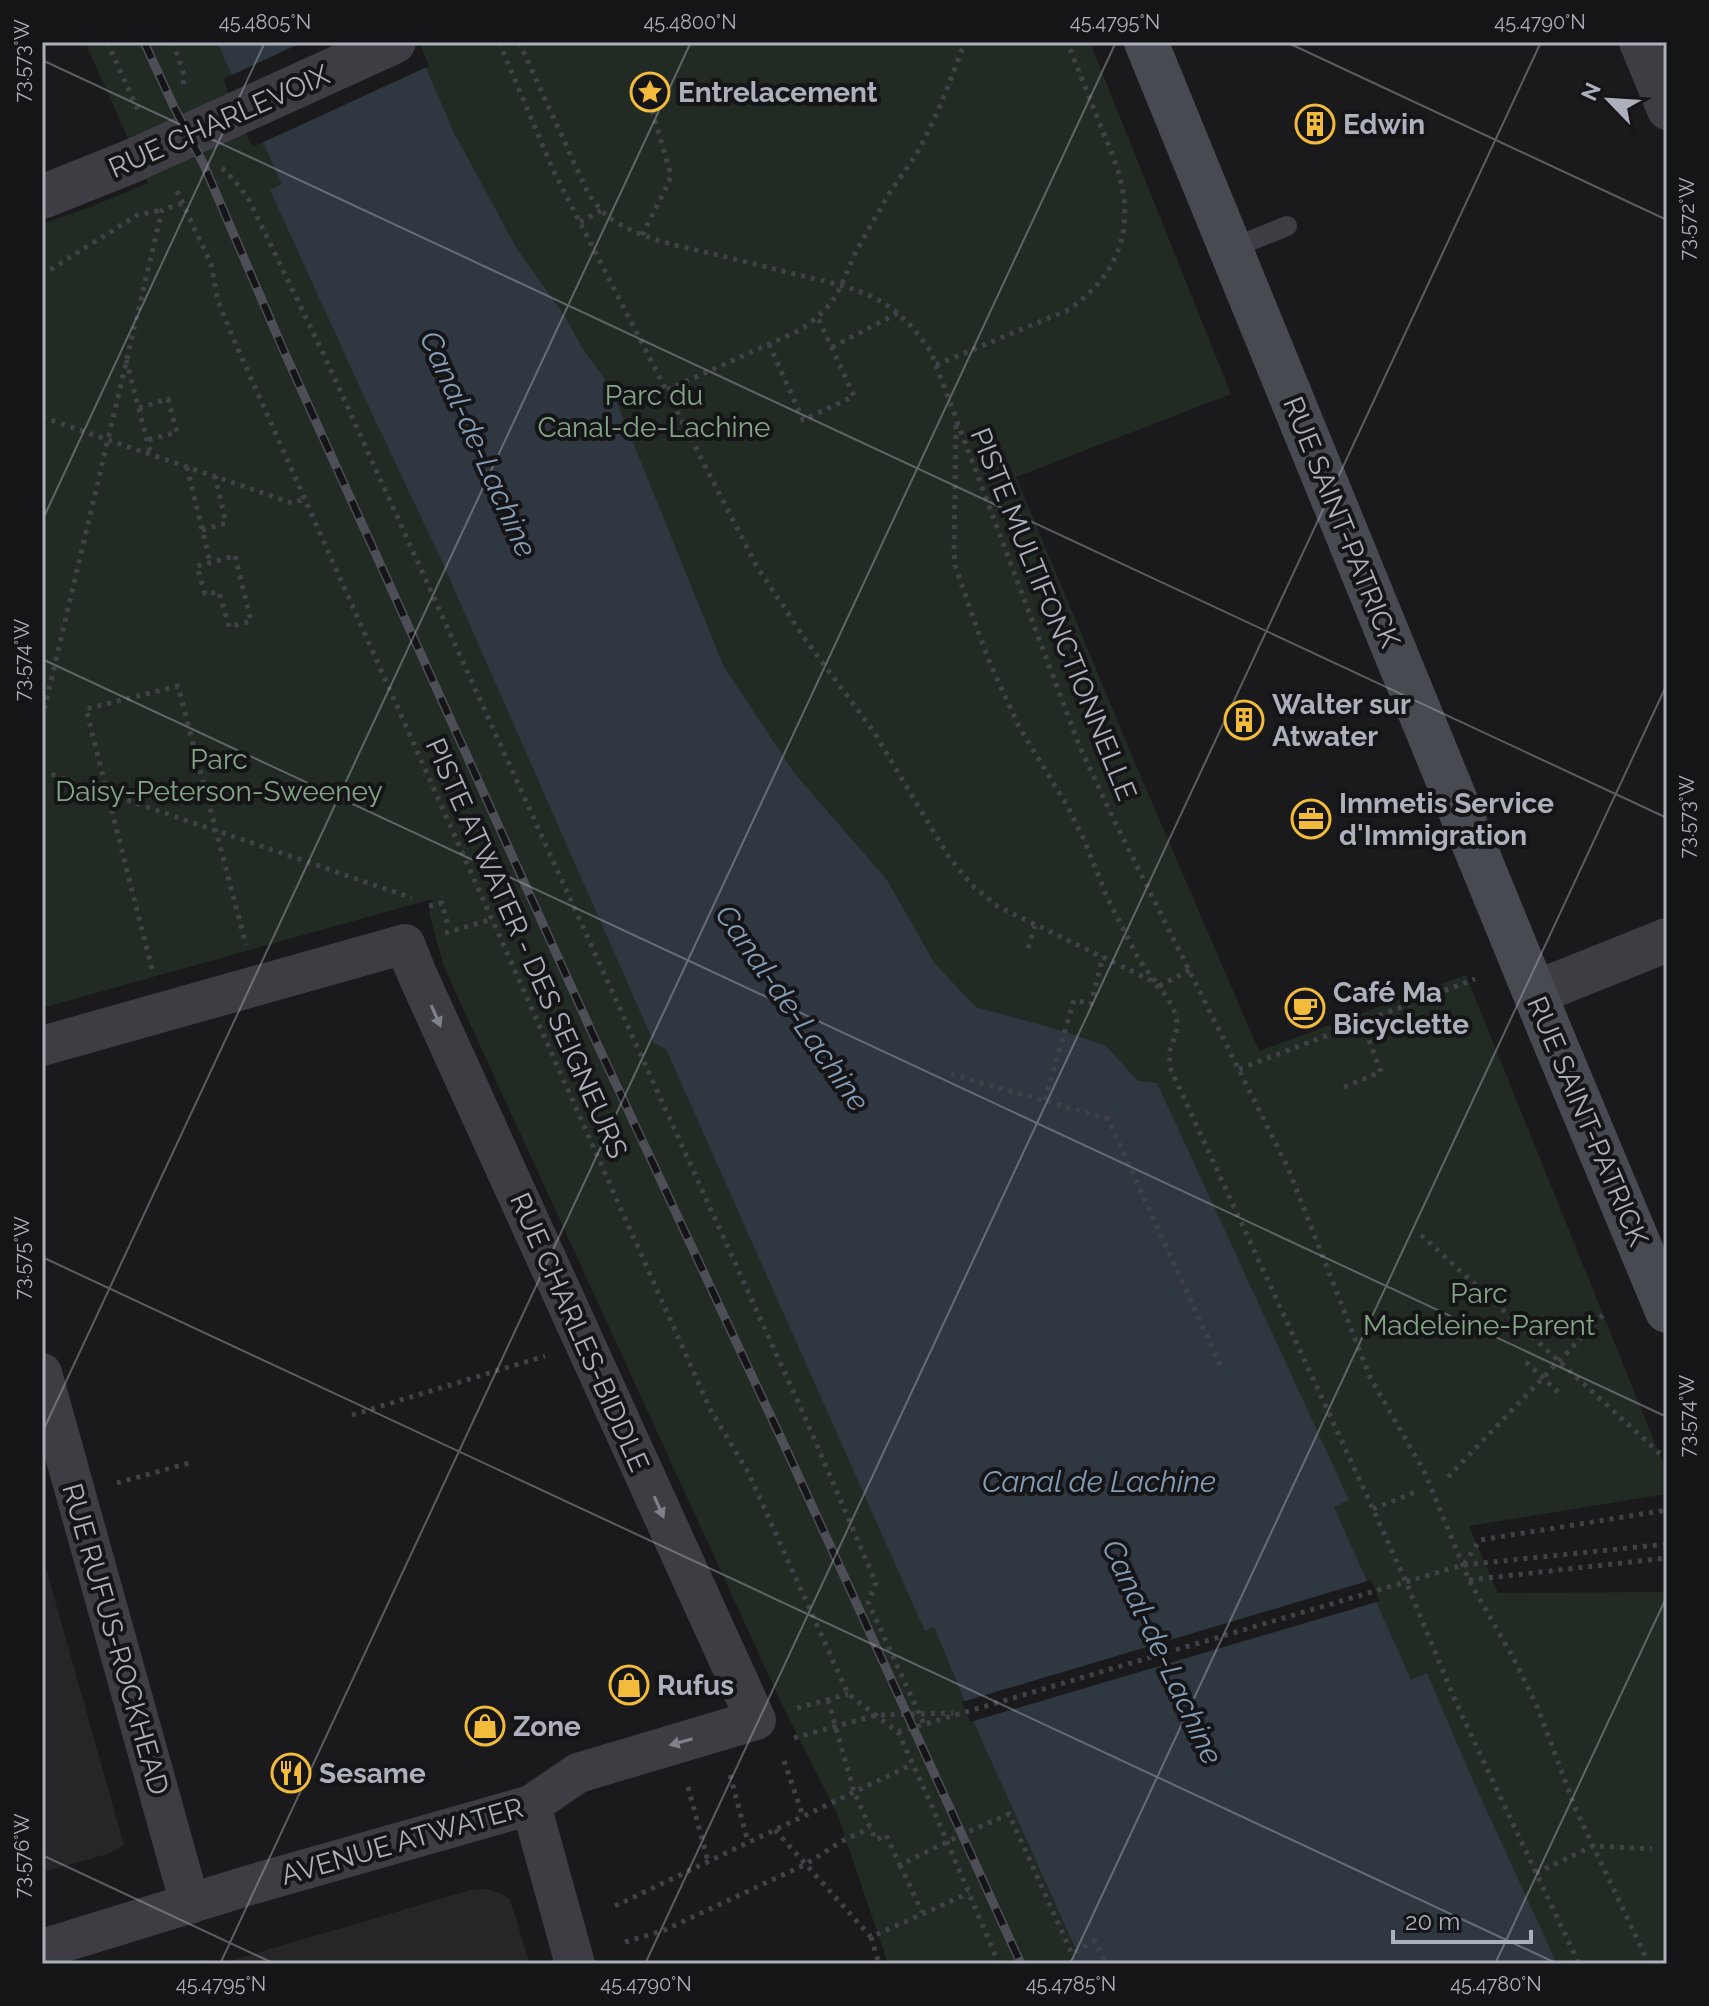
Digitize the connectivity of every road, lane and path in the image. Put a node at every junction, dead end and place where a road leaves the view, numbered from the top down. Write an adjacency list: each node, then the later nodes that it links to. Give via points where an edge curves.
1 (107, 42): 13 (path)
2 (173, 42): 10 (path)
3 (394, 42): 16 (street, RUE CHARLEVOIX)
4 (499, 42): 20 (path)
5 (519, 42): 19 (path, PISTE MULTIFONCTIONNELLE, via 587,191)
6 (965, 42): 25 (path, via 931,127 885,199)
7 (1067, 42): 31 (path, via 1119,174 1125,208 1121,242 1109,271 1068,310)
8 (1146, 42): 23 (main road, RUE SAINT-PATRICK)
9 (1639, 42): 12 (street)
10 (183, 89)
11 (650, 103): 22 (path, via 671,175)
12 (1667, 110)
13 (143, 120)
14 (220, 166): 95 (path, via 248,198 318,341 629,1027 876,1583 868,1602)
15 (171, 178): 17 (path, PISTE ATWATER - DES SEIGNEURS)
16 (42, 197)
17 (183, 203): 18 (path); 41 (path, PISTE ATWATER - DES SEIGNEURS, via 211,264 224,316)
18 (162, 210): 24 (path, via 137,215); 30 (path)
19 (602, 210): 20 (path); 22 (path, PISTE MULTIFONCTIONNELLE)
20 (580, 222): 32 (path)
21 (1287, 226): 23 (lane)
22 (642, 235): 25 (path, PISTE MULTIFONCTIONNELLE)
23 (1230, 249): 60 (main road, RUE SAINT-PATRICK)
24 (42, 275)
25 (842, 286): 26 (path, PISTE MULTIFONCTIONNELLE); 27 (path)
26 (898, 313): 29 (path); 31 (path, PISTE MULTIFONCTIONNELLE)
27 (818, 318): 28 (path); 29 (path)
28 (769, 344): 29 (path, via 803,420 854,396); 32 (path)
29 (832, 347)
30 (126, 359): 33 (path); 36 (path)
31 (936, 365): 35 (path, PISTE MULTIFONCTIONNELLE)
32 (667, 390): 50 (path, via 756,565 874,732 948,856 997,906)
33 (139, 408): 37 (path); 37 (path, via 168,399 177,432)
34 (42, 417): 36 (path)
35 (956, 420): 57 (path, PISTE MULTIFONCTIONNELLE, via 1079,745); 59 (path, via 955,565 977,629 1019,727 1068,807 1139,960)
36 (107, 439): 38 (path); 44 (path)
37 (148, 440): 38 (path)
38 (151, 455): 39 (path)
39 (187, 467): 40 (path); 42 (path)
40 (215, 476): 41 (path, via 292,503); 42 (path, via 226,523)
41 (305, 499): 49 (path, PISTE ATWATER - DES SEIGNEURS)
42 (202, 530): 43 (path)
43 (210, 562): 43 (path, via 197,566 205,594 219,592 229,627 251,621 235,556)
44 (42, 719)
45 (42, 771): 46 (path)
46 (108, 793): 47 (path); 47 (path, via 86,709 178,686); 56 (path, via 152,969)
47 (216, 831): 48 (path, via 422,902); 53 (path, via 246,945)
48 (423, 907)
49 (493, 919): 51 (path); 90 (path, PISTE ATWATER - DES SEIGNEURS, via 710,1409 748,1472)
50 (1035, 925): 54 (path); 55 (path)
51 (420, 940): 62 (street); 96 (street, RUE CHARLES-BIDDLE, one-way to 96, via 423,988)
52 (1667, 940): 60 (street)
53 (233, 948)
54 (1028, 948)
55 (1103, 956): 59 (path); 66 (path, via 1091,1004 1074,1000)
56 (165, 966)
57 (1190, 970): 59 (path); 63 (path, PISTE MULTIFONCTIONNELLE)
58 (1475, 979): 61 (path)
59 (1159, 986): 83 (path, via 1177,1024 1171,1070)
60 (1535, 993): 68 (main road, RUE SAINT-PATRICK)
61 (1362, 1022): 63 (path); 65 (path, via 1381,1072)
62 (42, 1046)
63 (1239, 1069): 87 (path, PISTE MULTIFONCTIONNELLE, via 1288,1168 1370,1377 1424,1471)
64 (951, 1074): 66 (path)
65 (1344, 1087)
66 (1045, 1100): 73 (path, via 1108,1119)
67 (1421, 1235): 72 (path)
68 (1667, 1311)
69 (1604, 1314): 72 (path)
70 (557, 1351): 77 (path)
71 (1526, 1362): 75 (path)
72 (1559, 1362): 75 (path); 78 (path)
73 (1222, 1369)
74 (42, 1373): 119 (street, RUE RUFUS-ROCKHEAD)
75 (1543, 1378): 76 (path); 80 (path)
76 (1559, 1393)
77 (352, 1415)
78 (1667, 1460)
79 (189, 1463): 81 (path)
80 (1448, 1477)
81 (111, 1485)
82 (1418, 1491): 83 (path)
83 (1373, 1509): 89 (path)
84 (1667, 1510): 87 (path, via 1480,1540)
85 (1667, 1544): 87 (path)
86 (1667, 1558): 88 (path)
87 (1463, 1565): 88 (path, PISTE MULTIFONCTIONNELLE); 89 (path)
88 (1469, 1580): 112 (path, PISTE MULTIFONCTIONNELLE, via 1537,1706)
89 (1406, 1582): 93 (path); 117 (path)
90 (848, 1694): 91 (path); 94 (path, PISTE ATWATER - DES SEIGNEURS)
91 (828, 1700): 92 (path); 98 (path)
92 (795, 1709)
93 (962, 1712): 95 (path); 97 (path)
94 (877, 1715): 95 (path); 98 (path); 99 (path, PISTE ATWATER - DES SEIGNEURS)
95 (920, 1715): 97 (path)
96 (756, 1720): 106 (street, AVENUE ATWATER, one-way to 106, via 578,1773)
97 (924, 1724): 99 (path)
98 (835, 1726): 100 (path); 105 (path)
99 (898, 1732): 102 (path)
100 (796, 1738)
101 (784, 1761): 107 (path)
102 (913, 1764): 105 (path); 111 (path)
103 (730, 1775): 110 (path)
104 (688, 1787): 114 (path)
105 (854, 1792): 107 (path); 108 (path)
106 (531, 1805): 119 (street, AVENUE ATWATER); 127 (street)
107 (803, 1816): 109 (path)
108 (870, 1828): 115 (path); 116 (path, via 876,1840 886,1835)
109 (775, 1830): 110 (path); 115 (path)
110 (748, 1842): 114 (path)
111 (948, 1842): 116 (path); 118 (path); 126 (path, via 1009,1814 1072,1954 1095,1941)
112 (1593, 1846): 113 (path); 117 (path); 132 (path, PISTE MULTIFONCTIONNELLE)
113 (1652, 1849)
114 (708, 1861): 120 (path)
115 (806, 1864): 122 (path); 123 (path, via 665,1930)
116 (900, 1865): 121 (path)
117 (1536, 1873): 131 (path)
118 (969, 1893): 121 (path); 129 (path)
119 (190, 1904): 124 (street, AVENUE ATWATER)
120 (615, 1906)
121 (922, 1912): 122 (path)
122 (871, 1937): 128 (path)
123 (625, 1942)
124 (42, 1949)
125 (1110, 1952): 126 (path)
126 (1102, 1956): 130 (path)
127 (575, 1964)
128 (879, 1964)
129 (999, 1964)
130 (1106, 1964)
131 (1579, 1964)
132 (1649, 1964)

